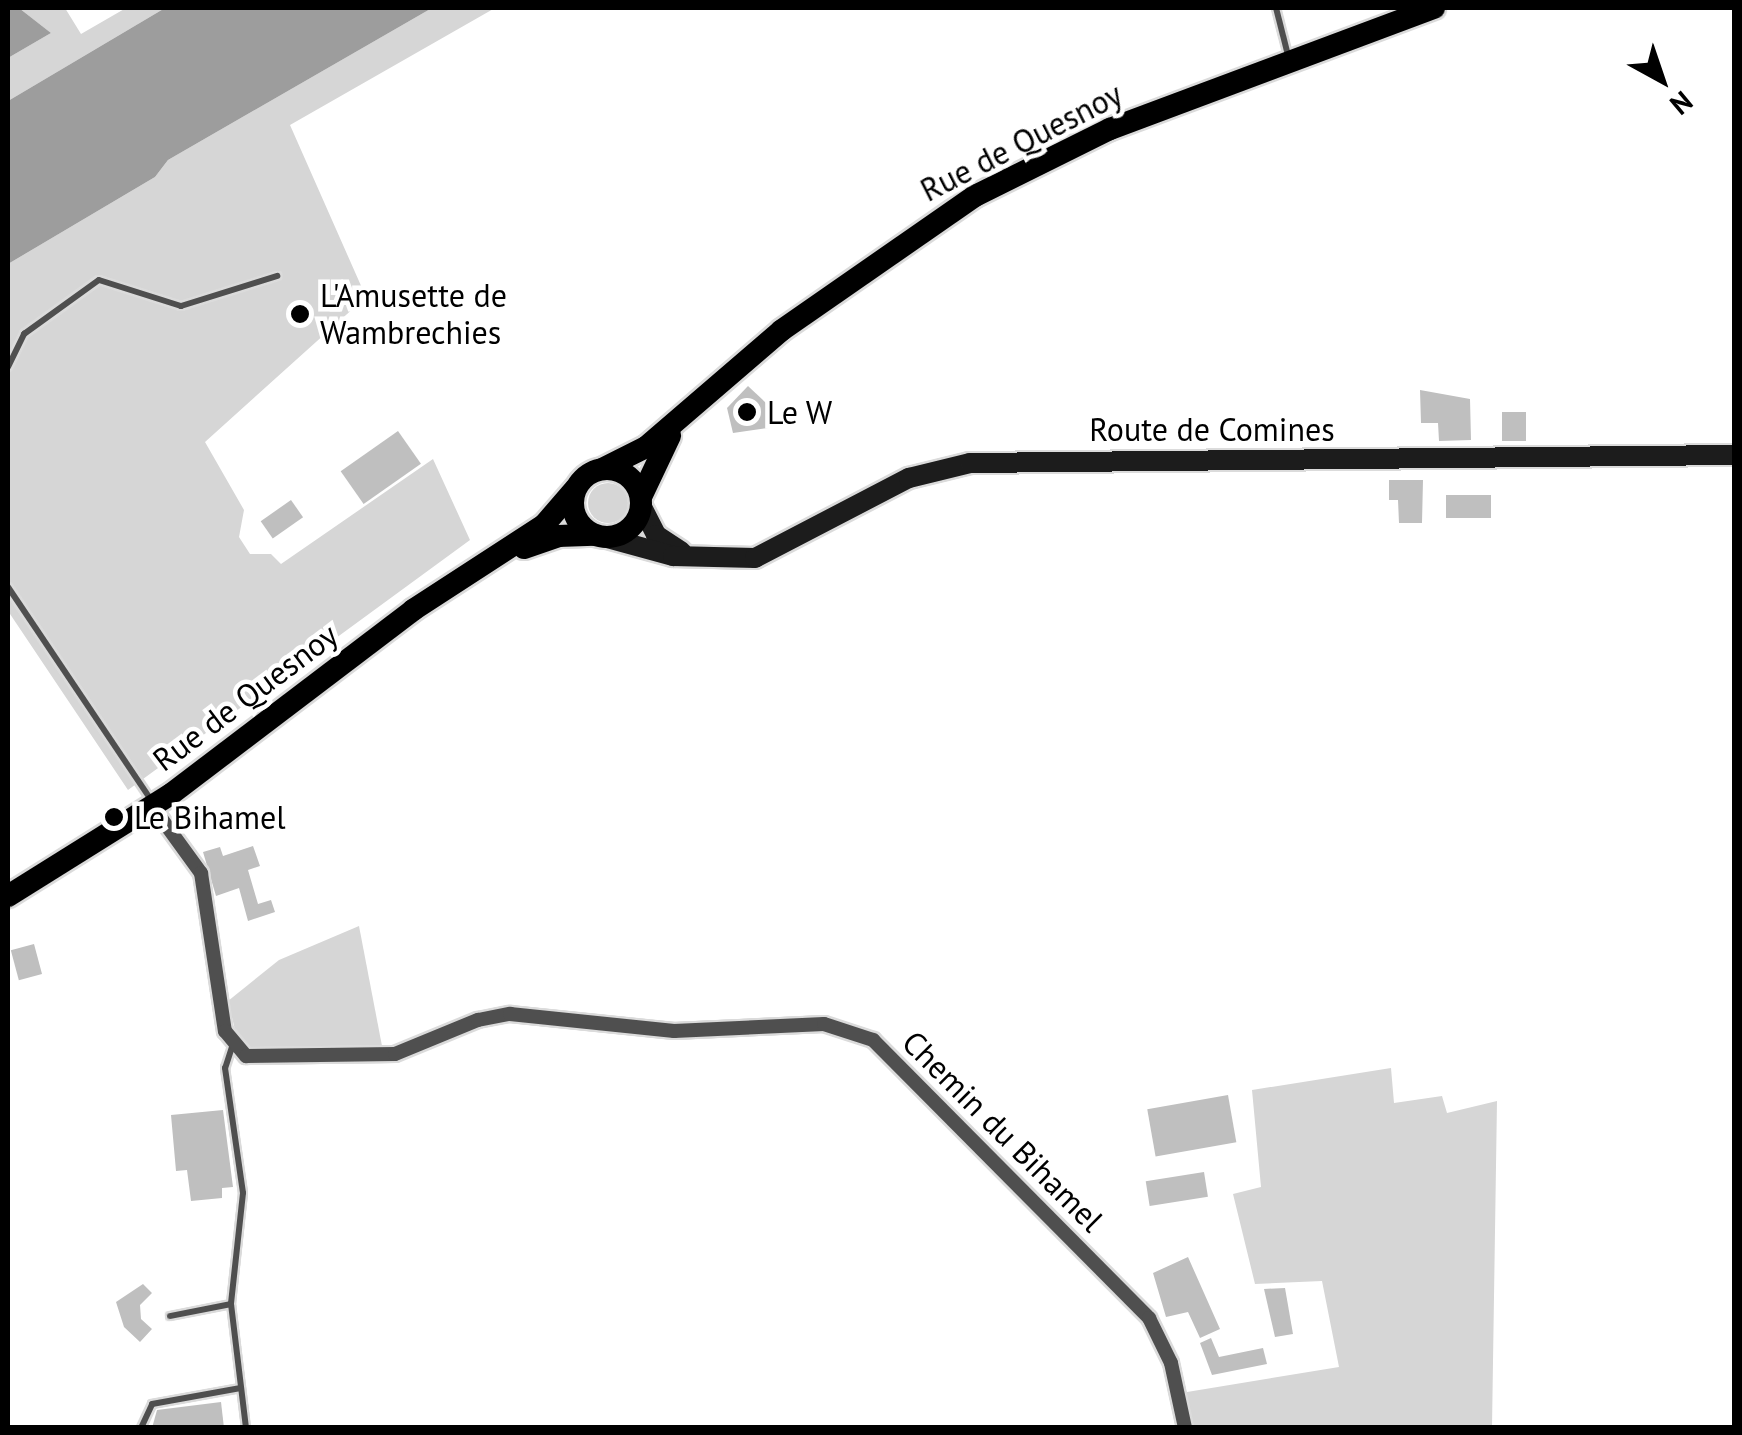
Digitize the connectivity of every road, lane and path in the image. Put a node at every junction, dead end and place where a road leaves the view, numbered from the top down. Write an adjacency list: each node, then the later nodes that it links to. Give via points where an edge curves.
1 (1276, 8): 3 (lane)
2 (1434, 8): 3 (main road, Rue de Quesnoy)
3 (1290, 61): 6 (main road, Rue de Quesnoy, via 1110,129 975,196 774,337)
4 (277, 276): 5 (lane, via 181,306 100,280 24,334)
5 (8, 367)
6 (684, 417): 8 (main road, Rue de Quesnoy, via 629,459); 10 (main road, Rue de Quesnoy, via 651,466)
7 (1734, 454): 12 (street, Route de Comines, via 970,462 909,478 765,554)
8 (602, 469): 9 (main road); 10 (main road, via 625,473)
9 (575, 489): 11 (main road, via 574,514); 13 (main road, Rue de Quesnoy, via 553,518)
10 (641, 502): 11 (main road, via 631,528); 12 (street, Route de Comines, via 664,542)
11 (599, 536): 12 (street, Route de Comines); 13 (main road, Rue de Quesnoy, via 558,536)
12 (712, 560)
13 (466, 575): 15 (main road, Rue de Quesnoy)
14 (8, 587): 15 (lane, via 140,775)
15 (153, 806): 16 (main road, Rue de Quesnoy); 17 (street, via 200,873)
16 (8, 896)
17 (232, 1047): 18 (lane, via 225,1068 244,1193); 23 (street, Chemin du Bihamel, via 264,1058 395,1054 497,1015 674,1031 798,1023 854,1030 892,1054 1149,1318 1171,1363)
18 (231, 1304): 19 (lane); 20 (lane)
19 (170, 1316)
20 (241, 1388): 21 (lane, via 152,1404); 22 (lane)
21 (141, 1428)
22 (246, 1428)
23 (1184, 1428)

